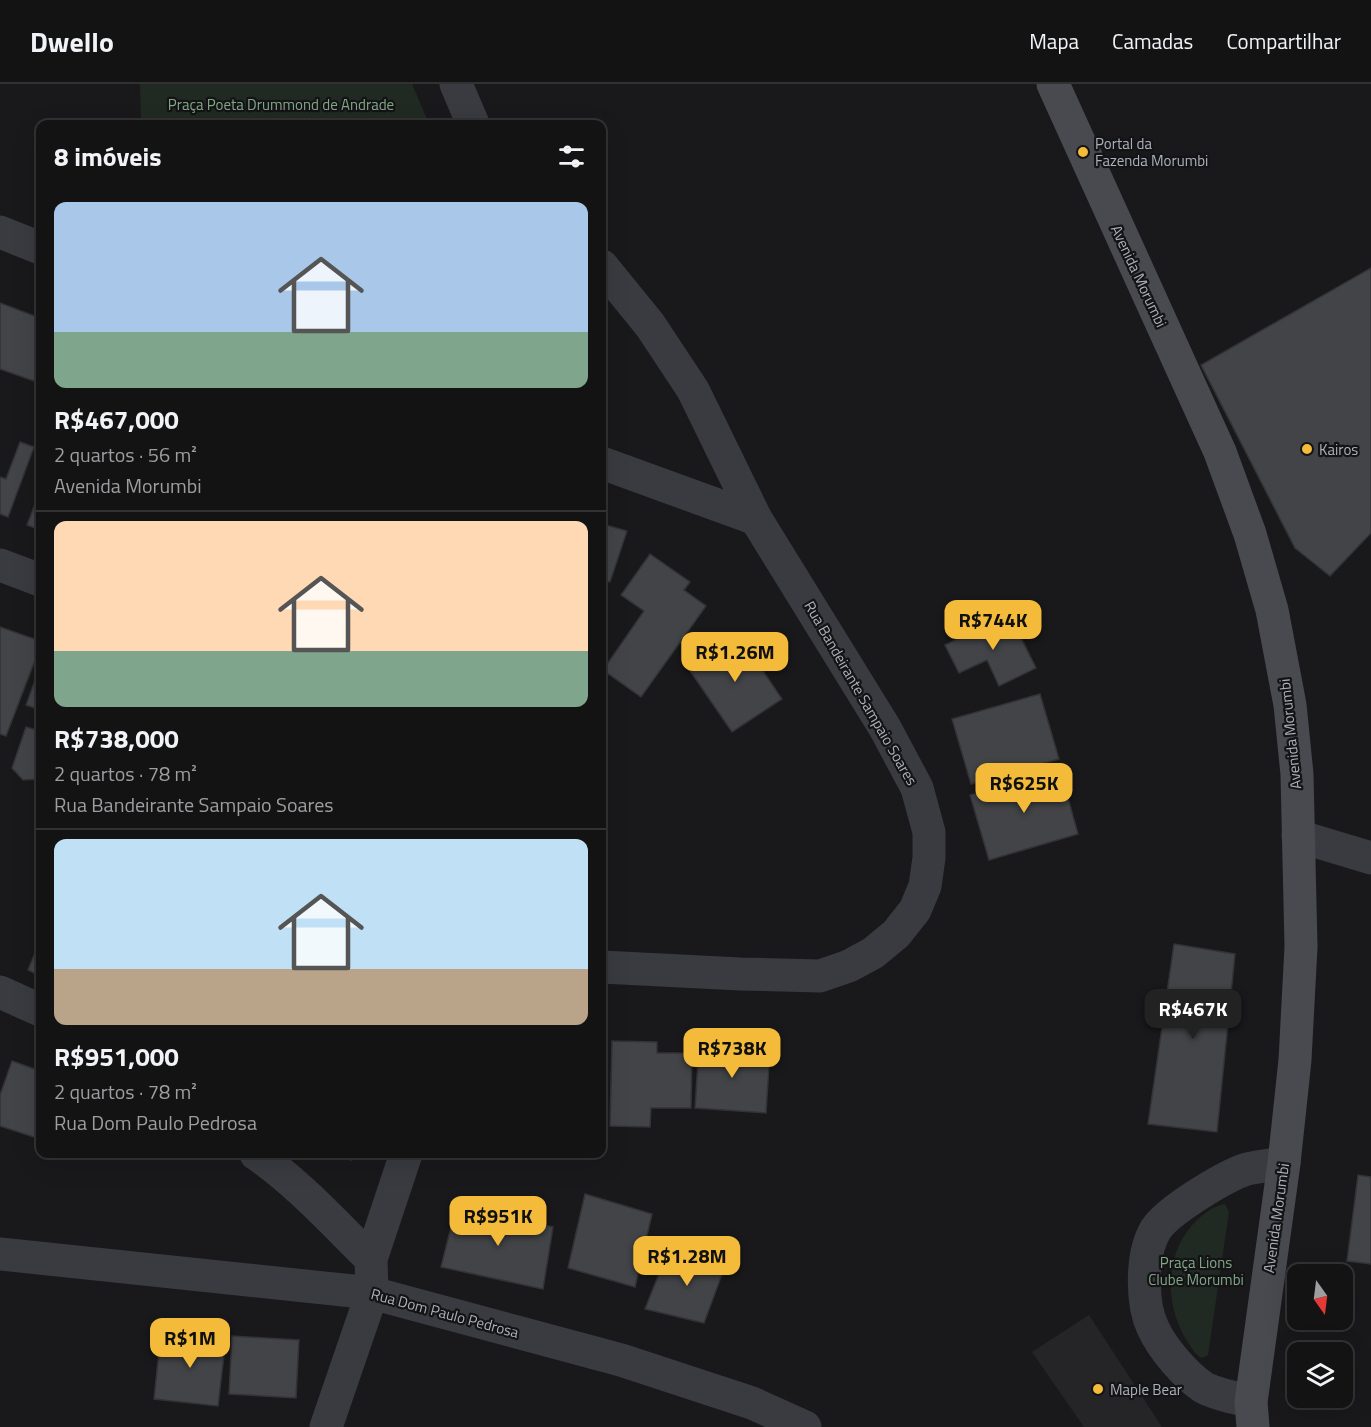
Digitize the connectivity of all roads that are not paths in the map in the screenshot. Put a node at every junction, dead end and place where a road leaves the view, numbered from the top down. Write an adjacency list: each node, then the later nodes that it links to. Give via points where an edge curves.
1 (456, 84): 3 (street)
2 (1053, 84): 11 (main road, Avenida Morumbi, via 1220,452 1250,534 1272,610 1290,705)
3 (471, 120)
4 (0, 232): 5 (street)
5 (36, 246)
6 (606, 271): 8 (street, Rua Bandeirante Sampaio Soares, via 650,325 693,390)
7 (606, 464): 8 (street)
8 (756, 519): 13 (street, Rua Bandeirante Sampaio Soares, via 885,728 917,788 929,832 925,886 915,910 896,934 873,953 820,976)
9 (0, 565): 10 (street)
10 (36, 578)
11 (1298, 836): 12 (street); 18 (main road, Avenida Morumbi, via 1301,947)
12 (1371, 858)
13 (606, 967)
14 (0, 992): 15 (street)
15 (36, 1008)
16 (262, 1158): 20 (street)
17 (405, 1158): 20 (street)
18 (1284, 1163): 22 (main road, Avenida Morumbi); 22 (street, via 1247,1169 1194,1197 1171,1213 1156,1230 1146,1256 1144,1293 1152,1327 1176,1363 1204,1388)
19 (0, 1254): 21 (street, Rua Dom Paulo Pedrosa)
20 (371, 1258): 21 (street)
21 (372, 1293): 23 (street); 24 (street, Rua Dom Paulo Pedrosa, via 621,1360 752,1403)
22 (1252, 1415)
23 (326, 1427)
24 (805, 1427)

